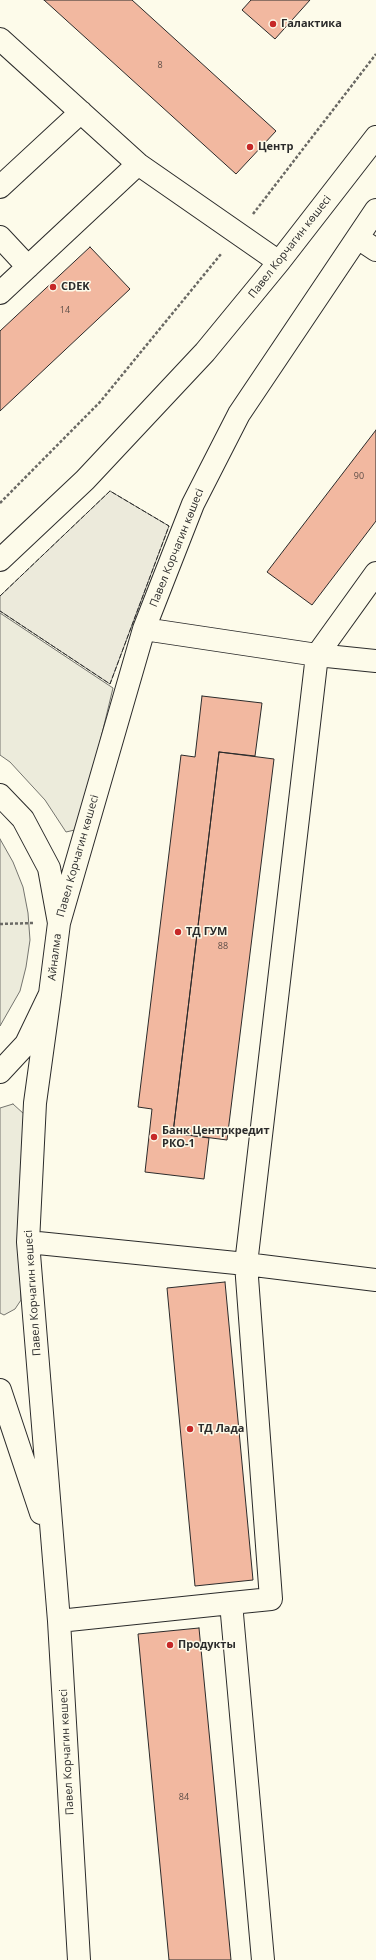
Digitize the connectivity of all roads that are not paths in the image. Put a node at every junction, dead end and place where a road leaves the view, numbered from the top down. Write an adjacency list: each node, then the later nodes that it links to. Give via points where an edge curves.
1 (0, 39): 2 (street)
2 (81, 112): 4 (street); 5 (street)
3 (376, 137): 10 (street, Павел Корчагин көшесі)
4 (138, 164): 10 (street); 11 (street)
5 (0, 187)
6 (376, 210): 8 (street, Павел Корчагин көшесі)
7 (0, 237): 11 (street)
8 (358, 238): 9 (street); 15 (street, Павел Корчагин көшесі, via 239,414 193,504)
9 (376, 250)
10 (279, 262): 13 (street, Павел Корчагин көшесі, via 204,352 96,468)
11 (28, 267): 12 (street)
12 (0, 293)
13 (0, 560)
14 (376, 574): 16 (street)
15 (144, 629): 16 (street); 19 (street, Павел Корчагин көшесі)
16 (317, 655): 17 (street); 23 (street)
17 (376, 661)
18 (0, 795): 19 (street, Айналма, via 23,819 49,868)
19 (59, 923): 20 (street, Айналма)
20 (50, 994): 21 (street, Айналма, via 26,1044); 22 (street, Павел Корчагин көшесі, via 35,1103)
21 (0, 1072)
22 (28, 1242): 23 (street); 26 (street, Павел Корчагин көшесі)
23 (246, 1264): 24 (street); 27 (street, via 271,1599)
24 (376, 1280)
25 (0, 1390): 26 (street, Павел Корчагин көшесі)
26 (52, 1544): 28 (street, Павел Корчагин көшесі)
27 (231, 1603): 28 (street); 30 (street)
28 (60, 1621): 29 (street, Павел Корчагин көшесі)
29 (79, 1960)
30 (263, 1960)

